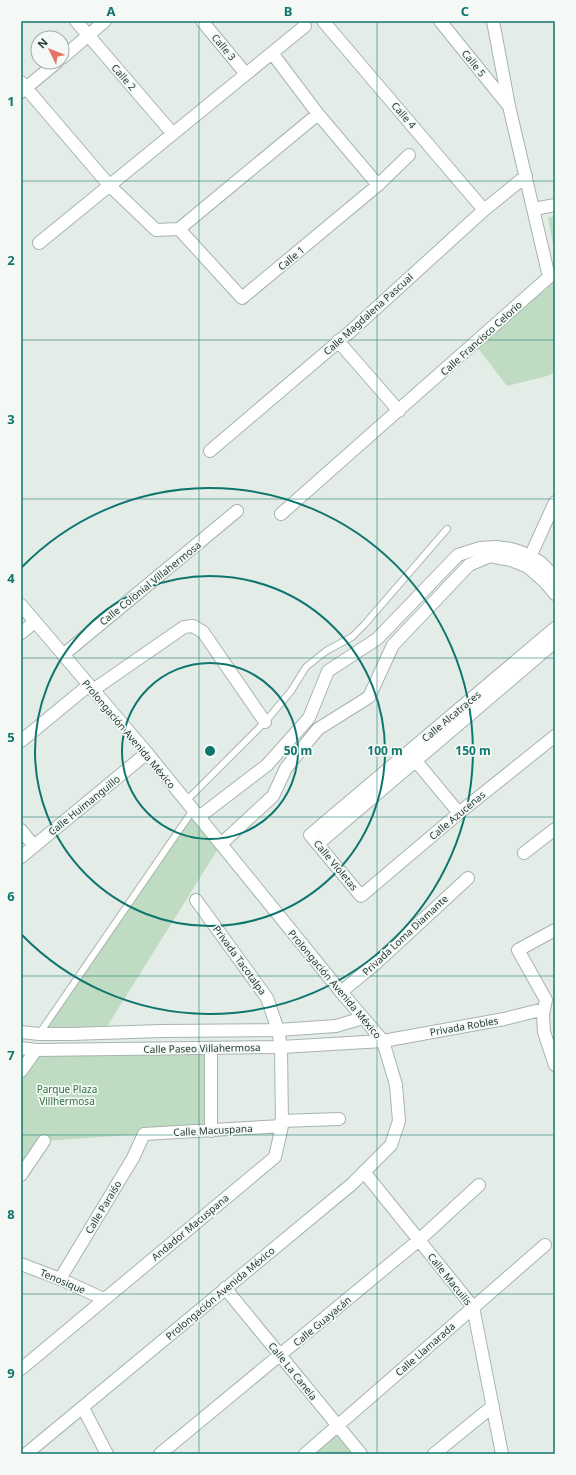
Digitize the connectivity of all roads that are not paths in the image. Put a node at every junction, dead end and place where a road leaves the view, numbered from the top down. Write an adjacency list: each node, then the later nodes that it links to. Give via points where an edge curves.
1 (76, 21): 8 (street, Calle 2)
2 (105, 21): 8 (street)
3 (202, 21): 12 (street, Calle 3)
4 (323, 21): 23 (street, Calle 4)
5 (440, 21): 14 (street, Calle 5)
6 (493, 21): 14 (street, Calle Francisco Celorio)
7 (305, 26): 10 (street)
8 (88, 35): 9 (street); 16 (street, Calle 2)
9 (70, 51)
10 (272, 53): 12 (street); 15 (street)
11 (46, 70): 13 (street)
12 (246, 74): 16 (street)
13 (23, 87): 19 (street)
14 (509, 106): 18 (street, Calle Francisco Celorio)
15 (318, 114): 20 (street); 24 (street)
16 (173, 134): 19 (street)
17 (409, 155): 20 (street, Calle 1)
18 (526, 176): 22 (street, Calle Francisco Celorio); 23 (street, Calle Magdalena Pascual)
19 (109, 185): 24 (street, via 156,230); 25 (street)
20 (378, 185): 24 (street, Calle 1, via 242,298)
21 (555, 205): 22 (street)
22 (534, 209): 27 (street, Calle Francisco Celorio, via 549,277)
23 (484, 210): 26 (street, Calle Magdalena Pascual)
24 (178, 229)
25 (39, 243)
26 (338, 341): 27 (street); 28 (street, Calle Magdalena Pascual)
27 (399, 411): 31 (street, Calle Francisco Celorio)
28 (210, 451)
29 (555, 502): 33 (street)
30 (238, 511): 41 (street, Calle Colonial Villahermosa)
31 (281, 514)
32 (448, 529): 43 (lane, via 352,637 326,651 306,667 291,691)
33 (530, 557): 34 (street, via 540,562); 48 (street, via 511,549 496,547 480,548 458,555 377,639 328,670 309,718 266,765)
34 (555, 577)
35 (555, 594): 53 (street, via 528,567 510,560 490,556 469,565 393,645 369,697 318,729 286,768 273,796)
36 (21, 605): 37 (street, Prolongación Avenida México)
37 (35, 622): 39 (street); 41 (street, Prolongación Avenida México)
38 (555, 628): 47 (street, Calle Alcatraces)
39 (21, 633)
40 (555, 642): 47 (street, Calle Alcatraces)
41 (63, 655): 42 (street, Prolongación Avenida México)
42 (91, 688): 43 (street, via 184,627 193,626 203,632); 45 (street); 46 (street, Prolongación Avenida México)
43 (265, 722): 48 (lane)
44 (555, 736): 49 (street, Calle Azucenas)
45 (21, 741)
46 (147, 753): 48 (street, Prolongación Avenida México); 54 (street, Calle Huimanguillo)
47 (412, 756): 49 (street); 52 (street, Calle Alcatraces)
48 (193, 809): 53 (street, Prolongación Avenida México); 66 (lane)
49 (459, 813): 58 (street, Calle Azucenas)
50 (555, 829): 55 (street)
51 (21, 830): 54 (street)
52 (314, 839): 58 (street, Calle Violetas)
53 (221, 844): 61 (street, Prolongación Avenida México)
54 (34, 846): 56 (street, Calle Huimanguillo)
55 (524, 853)
56 (21, 857)
57 (468, 878): 61 (street, Privada Loma Diamante)
58 (361, 896)
59 (196, 900): 64 (street, Privada Tacotalpa, via 268,998)
60 (555, 930): 62 (street, via 518,950 546,1000)
61 (341, 992): 63 (street, Prolongación Avenida México)
62 (544, 1009): 68 (street, Privada Robles, via 504,1019); 74 (street, via 544,1032)
63 (363, 1018): 64 (street, Calle Paseo Villahermosa, via 336,1026); 68 (street, Prolongación Avenida México)
64 (278, 1030): 67 (street, Calle Paseo Villahermosa); 69 (street, Privada Tacotalpa)
65 (21, 1032): 66 (street, Calle Paseo Villahermosa)
66 (39, 1034): 67 (street, Calle Paseo Villahermosa)
67 (71, 1034): 73 (street)
68 (383, 1041): 69 (street, Calle Paseo Villahermosa); 81 (street, Prolongación Avenida México, via 396,1085 398,1121 391,1145)
69 (281, 1047): 71 (street, Calle Paseo Villahermosa); 77 (street, Andador Macuspana)
70 (21, 1048): 72 (street, Calle Paseo Villahermosa)
71 (211, 1048): 73 (street, Calle Paseo Villahermosa); 78 (street)
72 (36, 1050): 73 (street, Calle Paseo Villahermosa); 75 (street)
73 (71, 1050)
74 (555, 1065)
75 (21, 1071)
76 (339, 1119): 77 (street, Calle Macuspana)
77 (282, 1124): 78 (street, Calle Macuspana); 89 (street, Andador Macuspana, via 275,1157)
78 (211, 1131): 79 (street, Calle Macuspana)
79 (144, 1134): 87 (street, Calle Paraiśo, via 133,1158)
80 (44, 1141): 82 (street)
81 (364, 1172): 84 (street, Calle Macuilis); 88 (street, Prolongación Avenida México)
82 (21, 1175)
83 (479, 1184): 84 (street, Calle Guayacán)
84 (419, 1240): 90 (street, Calle Macuilis); 91 (street, Calle Guayacán)
85 (545, 1245): 90 (street, Calle Llamarada)
86 (21, 1264): 87 (street, Tenosique)
87 (60, 1279): 89 (street, Tenosique)
88 (225, 1288): 91 (street, Calle La Canela); 94 (street, Prolongación Avenida México)
89 (104, 1299): 92 (street, Andador Macuspana)
90 (473, 1307): 93 (street, Calle Macuilis); 95 (street, Calle Llamarada)
91 (280, 1355): 95 (street, Calle La Canela); 98 (street, Calle Guayacán)
92 (21, 1369)
93 (492, 1406): 101 (street); 102 (street, Calle Macuilis)
94 (83, 1408): 96 (street, Prolongación Avenida México); 97 (street)
95 (338, 1425): 99 (street, Calle Llamarada); 100 (street, Calle La Canela)
96 (26, 1454)
97 (107, 1454)
98 (160, 1454)
99 (305, 1454)
100 (361, 1454)
101 (434, 1454)
102 (502, 1454)

